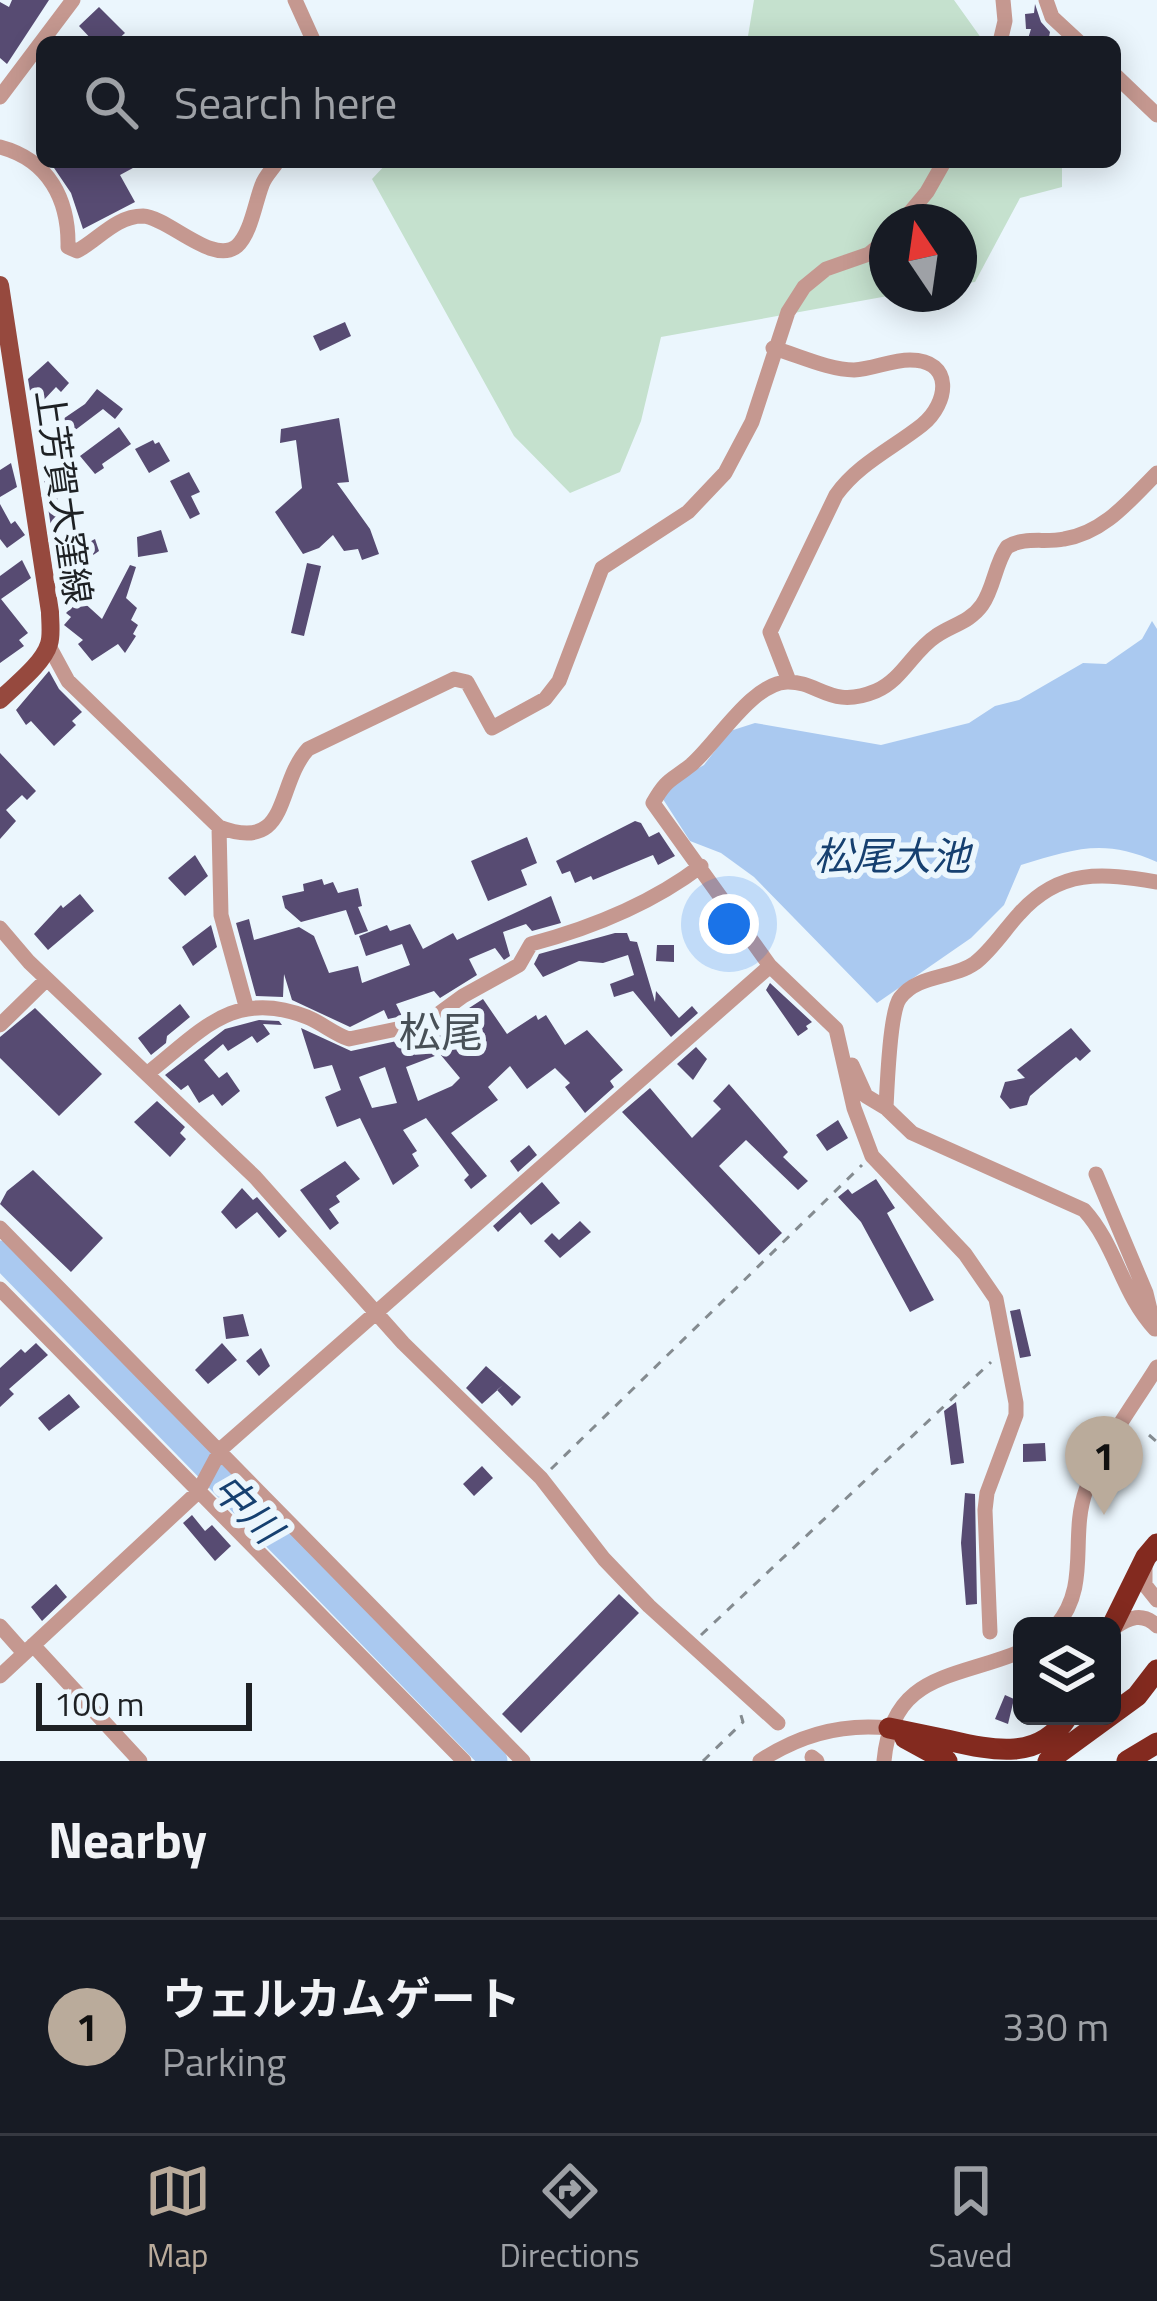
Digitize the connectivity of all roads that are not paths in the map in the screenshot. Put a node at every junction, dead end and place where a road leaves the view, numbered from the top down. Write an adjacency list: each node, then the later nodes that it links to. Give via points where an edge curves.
1 (73, 0): 5 (street)
2 (296, 0): 6 (street)
3 (1003, 0): 7 (street)
4 (1046, 0): 8 (street)
5 (46, 36)
6 (311, 36)
7 (1001, 36)
8 (1073, 36)
9 (36, 49): 11 (street)
10 (1121, 81): 12 (street)
11 (0, 97)
12 (1157, 115)
13 (0, 147): 14 (street)
14 (36, 163)
15 (42, 168): 16 (street, via 68,218 68,247 77,251 118,222 144,216 197,243 233,249)
16 (272, 168)
17 (940, 168): 18 (street)
18 (917, 204)
19 (869, 253): 21 (street, via 826,268 804,287)
20 (0, 285): 23 (main road, 上芳賀大窪線)
21 (773, 348): 24 (street, via 851,370 920,362 945,389 926,422 836,495 770,632); 26 (street, via 752,422 725,473 688,512 602,568 545,699 492,728 466,682 454,680 308,749 276,819 253,835)
22 (1157, 473): 24 (street, via 1086,534 1007,547 985,602 880,689 836,697)
23 (49, 646): 25 (main road, 上芳賀大窪線); 26 (street, via 68,681)
24 (789, 682): 27 (street, via 735,716 653,803)
25 (0, 700)
26 (219, 827): 32 (street, via 221,914)
27 (701, 866): 30 (street); 32 (street, via 632,908 531,944 511,971 412,1028 350,1039 310,1018)
28 (1157, 882): 36 (street, via 1092,874 1058,885 1037,896 973,965 909,988 892,1013)
29 (0, 928): 31 (street)
30 (770, 966): 34 (street, via 830,1022); 40 (street)
31 (46, 979): 33 (street); 35 (street)
32 (246, 1006): 35 (street)
33 (0, 1025)
34 (841, 1043): 36 (street, via 866,1096); 52 (street, via 872,1156 996,1299 1016,1415 983,1526)
35 (148, 1073): 40 (street)
36 (886, 1108): 41 (street, via 912,1133 1084,1210)
37 (1096, 1174): 41 (street)
38 (0, 1228): 43 (street)
39 (0, 1288): 44 (street)
40 (377, 1312): 43 (street); 57 (street, via 541,1478 649,1606)
41 (1156, 1333)
42 (1157, 1367): 47 (street, via 1088,1485 1079,1580)
43 (221, 1449): 44 (street); 63 (street)
44 (198, 1492): 53 (street); 62 (street)
45 (1152, 1551): 46 (street, via 1145,1585); 48 (highway)
46 (1157, 1600)
47 (1064, 1617)
48 (1118, 1617)
49 (1121, 1622): 51 (street, via 1138,1617)
50 (0, 1626): 53 (street)
51 (1157, 1627)
52 (990, 1632)
53 (29, 1649): 56 (street); 61 (street)
54 (1013, 1654): 59 (street, via 936,1678 909,1696)
55 (1157, 1670): 67 (highway, via 1137,1696)
56 (0, 1676)
57 (778, 1724)
58 (1064, 1725): 59 (highway, via 1041,1747 1013,1756)
59 (889, 1729): 64 (street, via 858,1725 818,1734); 65 (street); 66 (highway)
60 (1157, 1743): 68 (highway)
61 (140, 1761)
62 (464, 1761)
63 (524, 1761)
64 (760, 1761)
65 (884, 1761)
66 (947, 1761)
67 (1048, 1761)
68 (1127, 1761)

